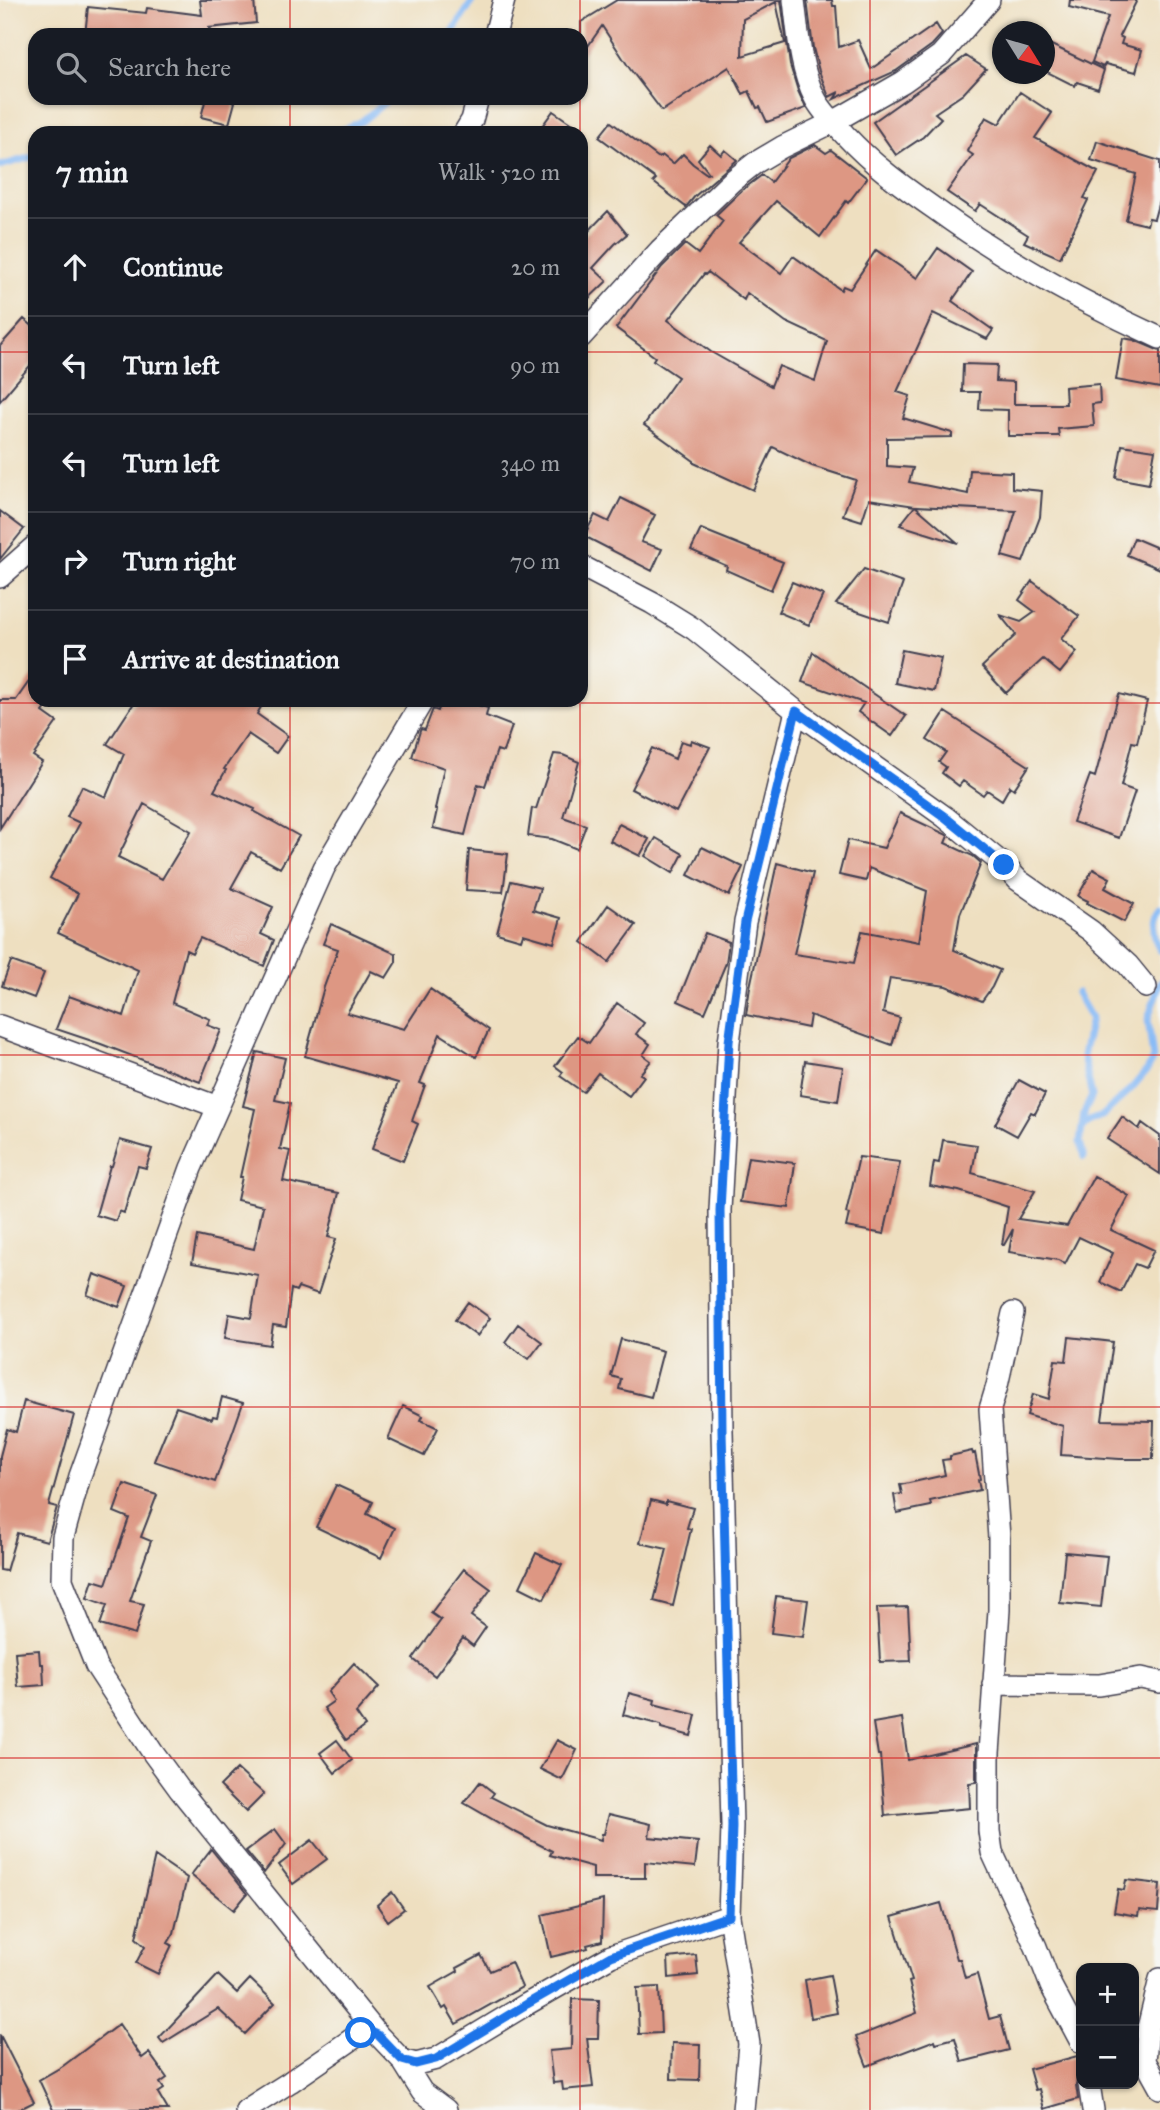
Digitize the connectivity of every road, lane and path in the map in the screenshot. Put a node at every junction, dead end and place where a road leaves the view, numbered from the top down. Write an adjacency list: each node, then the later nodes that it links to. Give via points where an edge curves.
1 (504, 0): 4 (street)
2 (794, 0): 6 (street, via 806,74 815,99)
3 (989, 0): 6 (street, via 941,55)
4 (497, 28)
5 (476, 105): 7 (street)
6 (833, 122): 8 (street, via 754,163 732,181 660,250); 9 (street, via 881,171 957,225 1034,274)
7 (468, 126)
8 (588, 329)
9 (1160, 338)
10 (28, 552): 12 (street)
11 (588, 570): 14 (street, via 694,629)
12 (0, 577)
13 (419, 707): 17 (street, via 324,868)
14 (796, 711): 15 (street, via 945,817 1018,880 1091,931); 21 (street, via 745,922 729,1042 720,1210 732,1826)
15 (1146, 987)
16 (0, 1026): 17 (street)
17 (218, 1107): 24 (street, via 191,1168 80,1476 63,1537 62,1580 96,1666 153,1754)
18 (1013, 1313): 20 (street, via 990,1409 999,1538)
19 (1160, 1682): 20 (street, via 1141,1678 1099,1685)
20 (993, 1684): 23 (street, via 989,1753 992,1852)
21 (729, 1916): 25 (street, via 611,1956 436,2059 416,2064); 30 (street, via 749,2044)
22 (1160, 1979): 26 (street, via 1145,2061)
23 (1076, 2033)
24 (378, 2035): 25 (street); 28 (street, via 361,2033)
25 (402, 2060): 29 (street, via 422,2092)
26 (1160, 2088)
27 (1090, 2089): 31 (street)
28 (246, 2110)
29 (446, 2110)
30 (743, 2110)
31 (1093, 2110)

